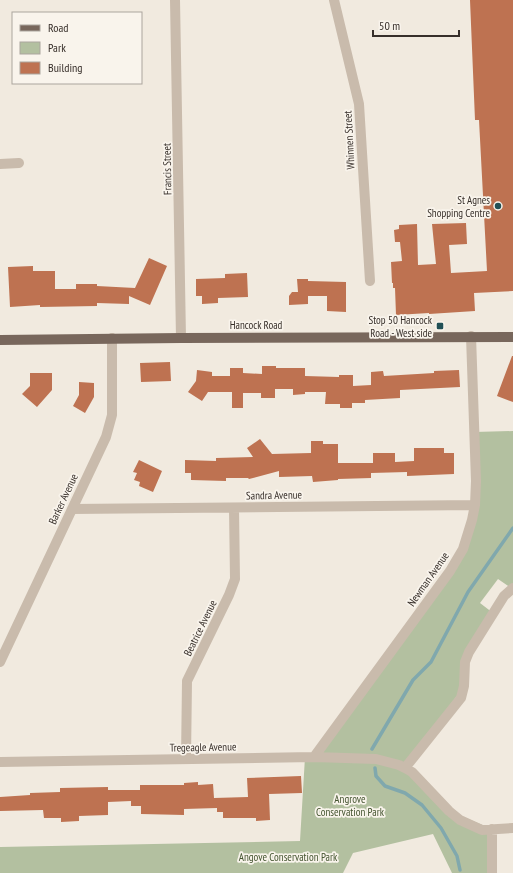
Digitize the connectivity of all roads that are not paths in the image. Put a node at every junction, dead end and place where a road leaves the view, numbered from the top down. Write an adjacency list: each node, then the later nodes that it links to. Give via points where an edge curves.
1 (176, 0): 9 (street, Francis Street)
2 (334, 0): 5 (street, Whinnen Street, via 359,104)
3 (19, 163): 4 (street)
4 (0, 164)
5 (370, 281)
6 (471, 336): 7 (main road, Hancock Road); 9 (main road, Hancock Road); 11 (street, Newman Avenue)
7 (513, 337)
8 (112, 338): 9 (main road, Hancock Road); 10 (main road, Hancock Road); 12 (street, Barker Avenue, via 112,415 106,437)
9 (181, 338)
10 (0, 340)
11 (475, 505): 13 (street, Sandra Avenue); 16 (street, Newman Avenue, via 463,549 450,571)
12 (72, 508): 13 (street, Sandra Avenue); 15 (street, Barker Avenue)
13 (234, 508): 17 (street, Beatrice Avenue, via 235,579 187,681)
14 (513, 588): 19 (street, via 504,596 464,662 464,686 460,698)
15 (0, 662)
16 (314, 757): 17 (street, Tregeagle Avenue); 19 (street, Tregeagle Avenue, via 376,759)
17 (186, 759): 18 (street, Tregeagle Avenue)
18 (0, 762)
19 (405, 768): 21 (street, Tregeagle Avenue, via 460,820 482,830)
20 (513, 828): 21 (street, Tregeagle Avenue)
21 (492, 829): 22 (street)
22 (492, 873)

